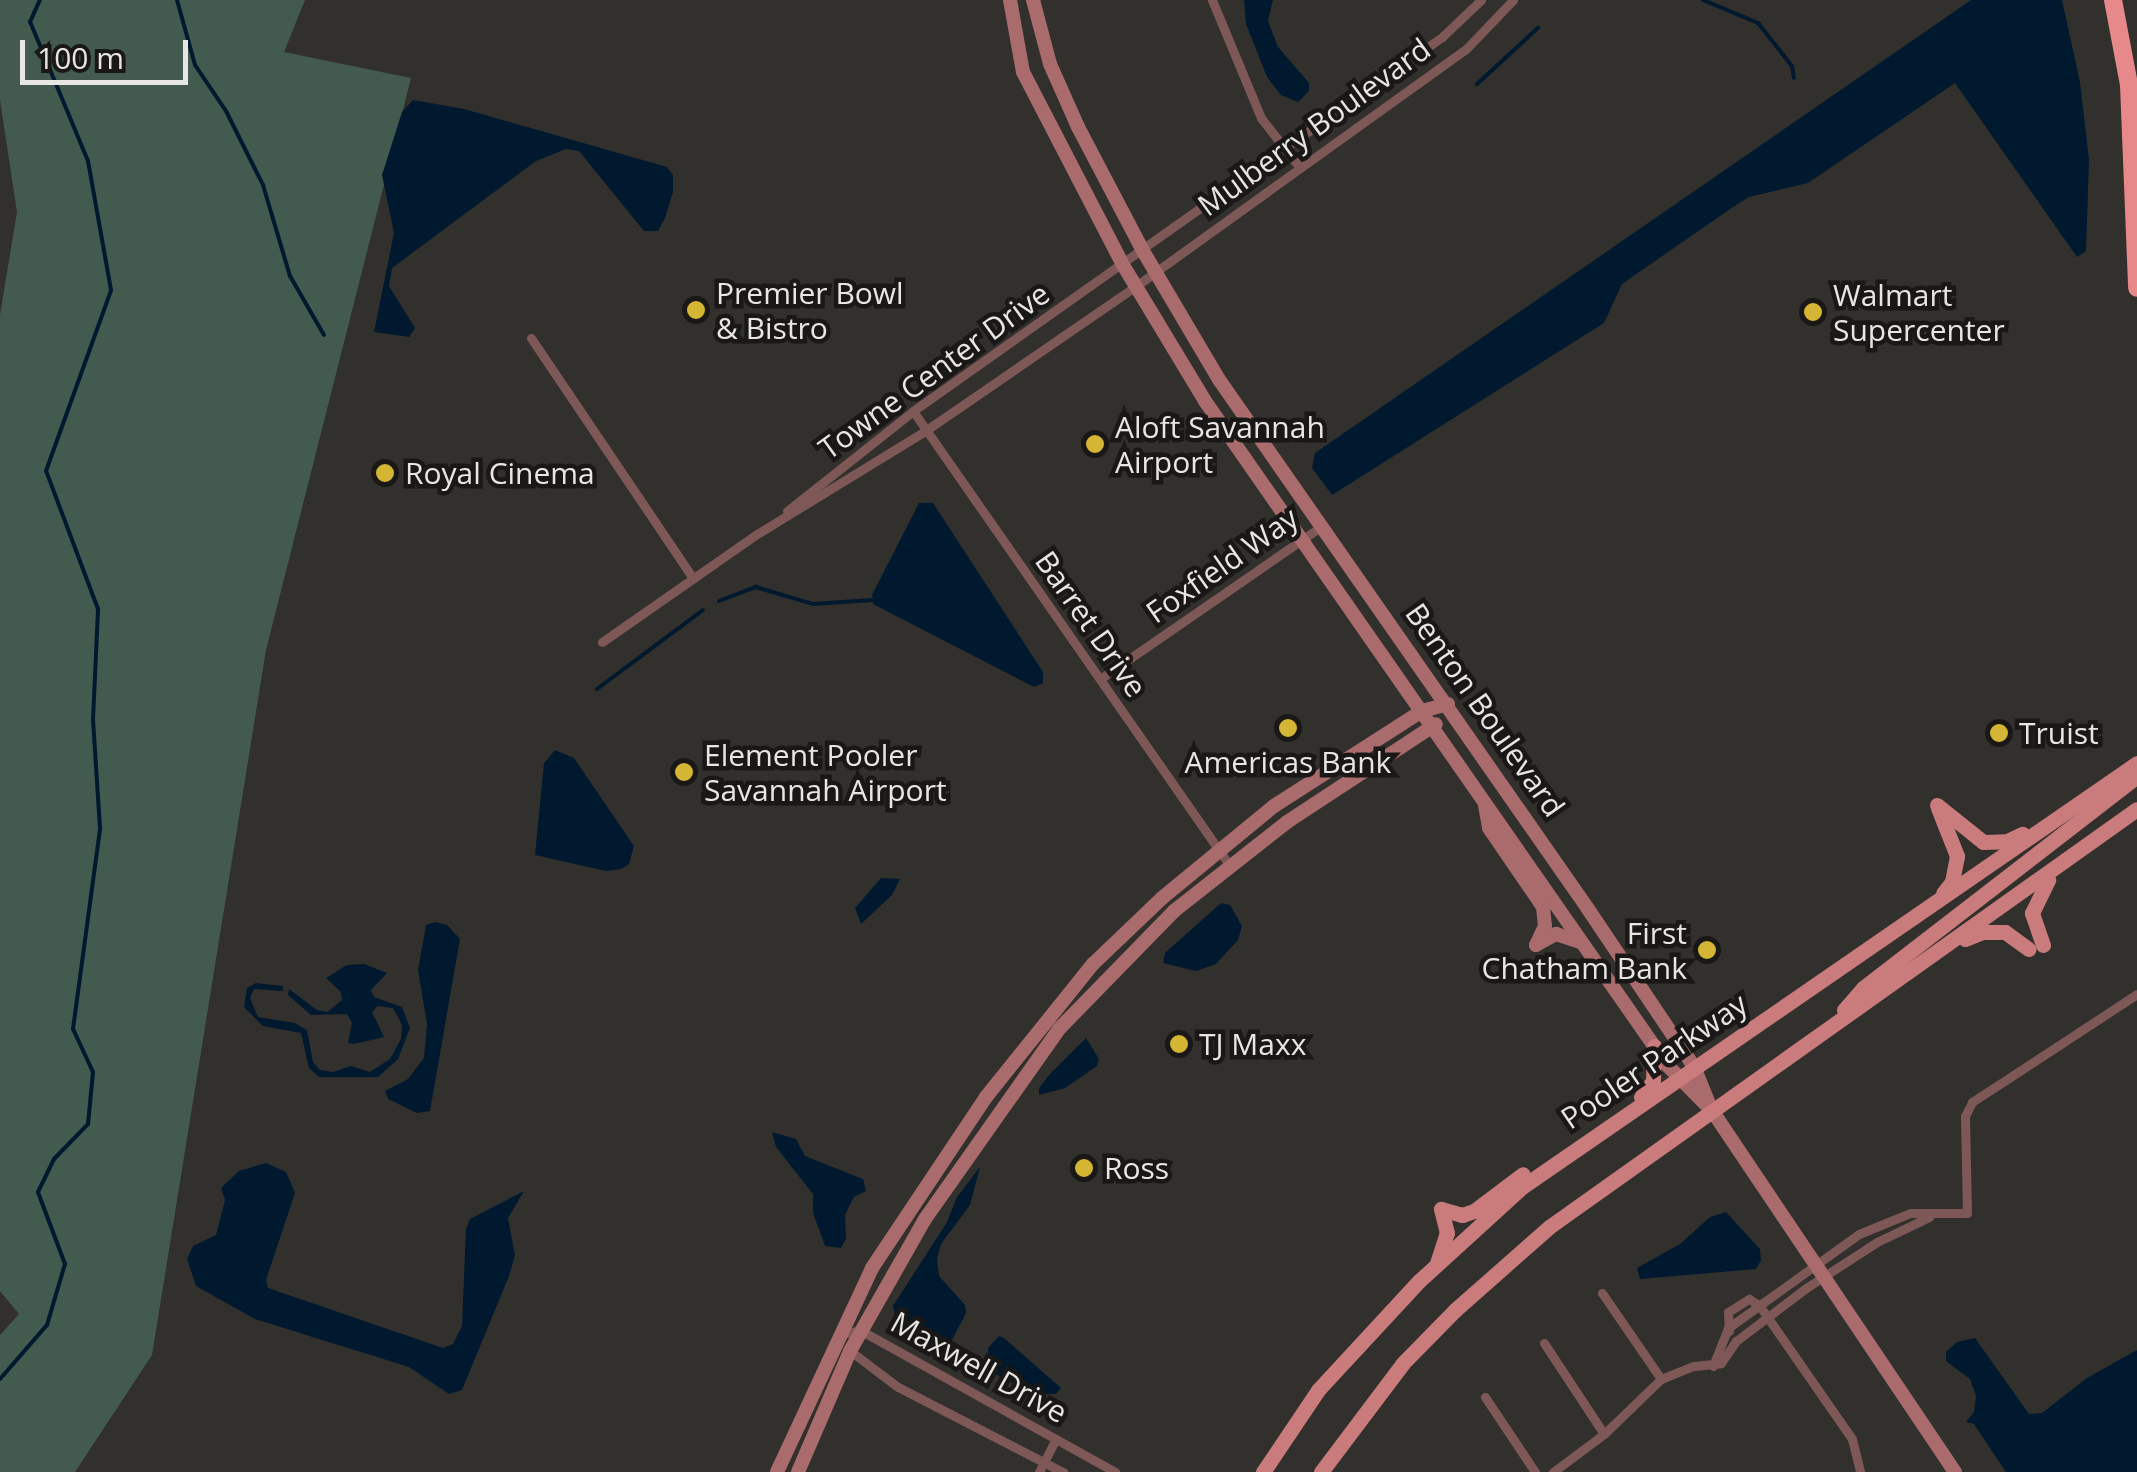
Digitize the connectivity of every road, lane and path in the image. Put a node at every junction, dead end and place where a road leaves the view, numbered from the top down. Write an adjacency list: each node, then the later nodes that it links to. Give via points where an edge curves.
1 (1010, 0): 10 (street, Benton Boulevard, via 1023,72)
2 (1033, 0): 9 (street, Benton Boulevard, via 1050,64)
3 (1212, 0): 7 (street, via 1260,118)
4 (1481, 0): 7 (street, Mulberry Boulevard, via 1442,37)
5 (1513, 0): 8 (street, Mulberry Boulevard, via 1466,49)
6 (2114, 0): 13 (highway, via 2129,86)
7 (1286, 148): 8 (street); 9 (street, Mulberry Boulevard)
8 (1300, 168): 11 (street, Mulberry Boulevard)
9 (1143, 252): 10 (street, Towne Center Drive); 11 (street, Benton Boulevard)
10 (1123, 266): 12 (street, Benton Boulevard); 15 (street, Towne Center Drive)
11 (1155, 272): 12 (street, Mulberry Boulevard); 17 (street, Benton Boulevard, via 1220,381)
12 (1136, 286): 16 (street, Towne Center Drive); 19 (street, Benton Boulevard)
13 (2137, 288)
14 (530, 338): 20 (street)
15 (912, 411): 16 (street, Barret Drive); 18 (street, Towne Center Drive)
16 (925, 431): 18 (street, Towne Center Drive); 22 (street, Barret Drive)
17 (1322, 526): 19 (street, Foxfield Way); 23 (street, Benton Boulevard)
18 (757, 534): 20 (street, Towne Center Drive)
19 (1302, 540): 22 (street, Foxfield Way); 24 (street, Benton Boulevard)
20 (693, 578): 21 (street, Towne Center Drive)
21 (602, 642)
22 (1100, 680): 35 (street, Barret Drive)
23 (1448, 704): 24 (street); 25 (street); 44 (street, Benton Boulevard)
24 (1422, 711): 25 (street, Benton Boulevard); 26 (street)
25 (1434, 728): 27 (street); 32 (street, Benton Boulevard)
26 (1369, 744): 27 (street); 29 (street)
27 (1380, 762): 31 (street)
28 (2137, 763): 34 (main road, Pooler Parkway)
29 (1326, 770): 31 (street); 35 (street)
30 (2137, 776): 42 (main road, via 1863,988)
31 (1337, 787): 37 (street)
32 (1484, 800): 39 (street, Benton Boulevard); 39 (street, Benton Boulevard, via 1489,828 1543,907 1545,926 1536,945 1556,934)
33 (2137, 809): 36 (main road)
34 (2062, 816): 38 (main road, Pooler Parkway); 38 (main road, via 2007,841 1983,842 1937,804 1957,856 1952,882)
35 (1218, 850): 37 (street, Barret Drive); 57 (street, via 1093,964 1022,1052 908,1211)
36 (2061, 864): 40 (main road); 40 (main road, via 2032,913 2036,947 2005,932 1982,932)
37 (1230, 866): 56 (street, via 1174,910 1059,1029 925,1219)
38 (1936, 902): 44 (main road, Pooler Parkway)
39 (1584, 945): 43 (street, Benton Boulevard)
40 (1942, 948): 42 (main road)
41 (2137, 994): 49 (street, via 1972,1102 1964,1116 1967,1213)
42 (1825, 1032): 47 (main road)
43 (1654, 1046): 45 (street, Benton Boulevard); 46 (main road, via 1653,1081)
44 (1694, 1067): 45 (main road, Pooler Parkway); 47 (street, Benton Boulevard)
45 (1676, 1077): 46 (main road, Pooler Parkway); 47 (street, Benton Boulevard)
46 (1633, 1108): 48 (main road, Pooler Parkway)
47 (1712, 1112): 51 (street); 72 (main road, via 1550,1227 1455,1310 1403,1363)
48 (1600, 1131): 50 (main road, Pooler Parkway, via 1522,1188); 50 (main road, via 1560,1148 1474,1211 1441,1210 1447,1233)
49 (1932, 1216): 51 (street); 51 (street, via 1883,1222)
50 (1436, 1265): 71 (main road, Pooler Parkway, via 1318,1390)
51 (1821, 1269): 53 (street); 54 (street); 76 (street)
52 (1602, 1292): 62 (street)
53 (1760, 1305): 54 (street); 55 (street, via 1749,1299 1736,1306 1724,1317)
54 (1768, 1316): 58 (street); 75 (street, via 1852,1439)
55 (1728, 1328): 58 (street); 61 (street)
56 (860, 1330): 57 (street, Maxwell Drive); 60 (street); 65 (street, Maxwell Drive)
57 (838, 1335): 60 (street, Maxwell Drive); 67 (street)
58 (1736, 1341): 61 (street)
59 (1544, 1343): 64 (street)
60 (850, 1351): 66 (street, Maxwell Drive, via 898,1386); 68 (street)
61 (1713, 1366): 62 (street)
62 (1661, 1379): 64 (street)
63 (1486, 1396): 73 (street)
64 (1604, 1434): 74 (street)
65 (1056, 1438): 66 (street); 70 (street, Maxwell Drive)
66 (1042, 1467): 69 (street, Maxwell Drive)
67 (777, 1472)
68 (798, 1472)
69 (1063, 1472)
70 (1115, 1472)
71 (1263, 1472)
72 (1321, 1472)
73 (1536, 1472)
74 (1553, 1472)
75 (1860, 1472)
76 (1955, 1472)

